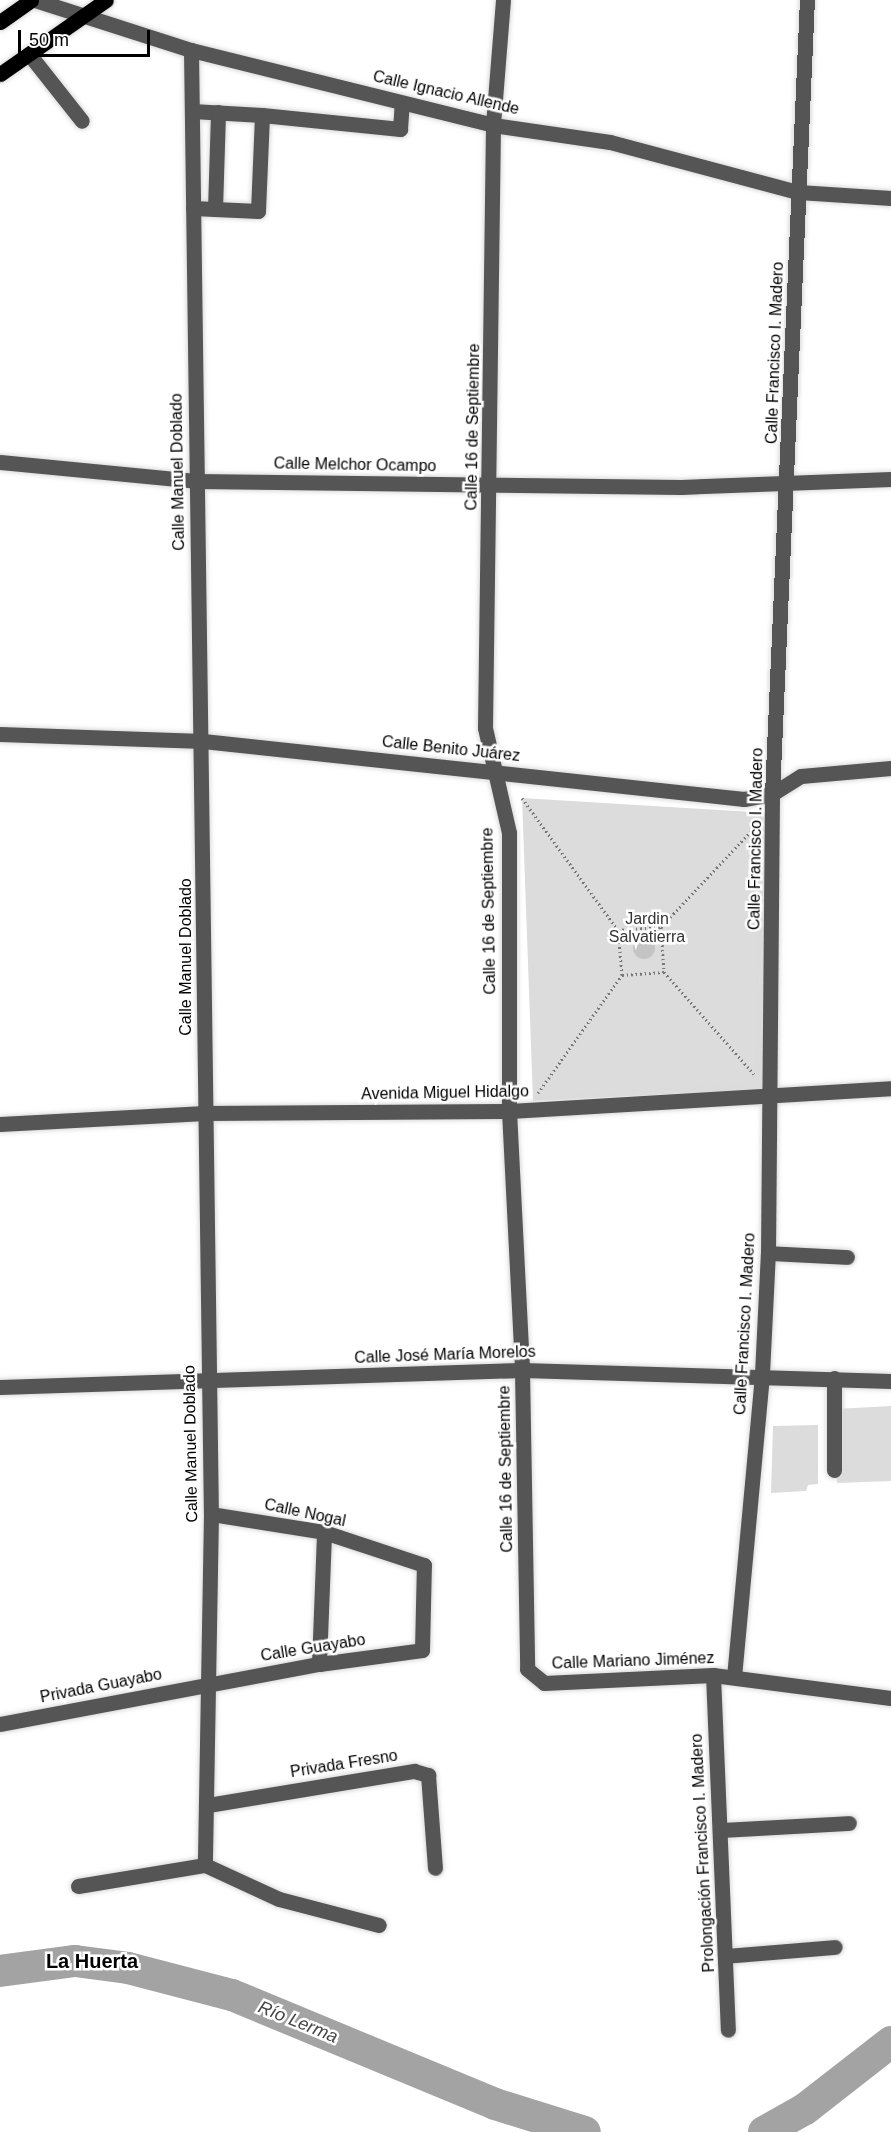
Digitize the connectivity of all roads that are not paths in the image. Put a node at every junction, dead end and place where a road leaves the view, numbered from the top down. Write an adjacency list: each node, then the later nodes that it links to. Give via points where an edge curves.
1 (33, 0): 5 (street, Calle Ignacio Allende); 6 (main road)
2 (106, 0): 5 (main road)
3 (503, 0): 15 (street, Calle 16 de Septiembre)
4 (807, 0): 16 (street, Calle Francisco I. Madero)
5 (82, 18): 7 (street, Calle Ignacio Allende); 8 (main road)
6 (0, 22)
7 (191, 50): 10 (street, Calle Ignacio Allende); 11 (street, Calle Manuel Doblado)
8 (29, 54): 9 (main road); 14 (street)
9 (0, 74)
10 (402, 102): 13 (street, via 400,129); 15 (street, Calle Ignacio Allende)
11 (192, 111): 12 (street); 18 (street, Calle Manuel Doblado)
12 (218, 112): 13 (street); 19 (street)
13 (262, 115): 19 (street, via 258,211)
14 (82, 122)
15 (493, 125): 16 (street, Calle Ignacio Allende, via 610,142); 24 (street, Calle 16 de Septiembre)
16 (798, 192): 17 (street, Calle Ignacio Allende); 23 (street, Calle Francisco I. Madero)
17 (891, 198)
18 (193, 208): 19 (street); 22 (street, Calle Manuel Doblado)
19 (215, 209)
20 (0, 462): 22 (street, Calle Melchor Ocampo)
21 (891, 479): 23 (street, Calle Melchor Ocampo)
22 (196, 480): 24 (street, Calle Melchor Ocampo); 26 (street, Calle Manuel Doblado)
23 (789, 484): 24 (street, Calle Melchor Ocampo); 29 (street, Calle Francisco I. Madero)
24 (491, 485): 28 (street, Calle 16 de Septiembre, via 485,728)
25 (0, 734): 26 (street, Calle Benito Juárez)
26 (203, 741): 28 (street, Calle Benito Juárez); 33 (street, Calle Manuel Doblado)
27 (891, 768): 29 (street, Calle Benito Juárez, via 801,776)
28 (494, 771): 29 (street, Calle Benito Juárez, via 744,799); 32 (street, Calle 16 de Septiembre, via 509,833)
29 (772, 794): 31 (street, Calle Francisco I. Madero)
30 (891, 1088): 31 (street, Avenida Miguel Hidalgo)
31 (772, 1096): 32 (street, Avenida Miguel Hidalgo); 35 (street, Calle Francisco I. Madero)
32 (508, 1111): 33 (street, Avenida Miguel Hidalgo); 37 (street, Calle 16 de Septiembre)
33 (204, 1113): 34 (street, Avenida Miguel Hidalgo); 41 (street, Calle Manuel Doblado)
34 (0, 1124)
35 (768, 1253): 36 (street); 38 (street, Calle Francisco I. Madero)
36 (848, 1257)
37 (522, 1370): 38 (street, Calle José María Morelos); 41 (street, Calle José María Morelos); 50 (street, Calle 16 de Septiembre, via 527,1669)
38 (762, 1374): 39 (street, Calle José María Morelos); 49 (street, Calle Francisco I. Madero)
39 (834, 1378): 40 (street, Calle José María Morelos); 43 (street)
40 (891, 1381)
41 (207, 1382): 42 (street, Calle José María Morelos); 44 (street, Calle Manuel Doblado)
42 (0, 1388)
43 (834, 1470)
44 (211, 1514): 45 (street, Calle Nogal); 51 (street, Calle Manuel Doblado)
45 (324, 1532): 46 (street, Calle Nogal, via 424,1565); 47 (street)
46 (422, 1650): 47 (street, Calle Guayabo)
47 (319, 1664): 51 (street, Calle Guayabo)
48 (713, 1675): 49 (street, Calle Mariano Jiménez); 50 (street, Calle Mariano Jiménez, via 544,1683); 56 (street, Prolongación Francisco I. Madero)
49 (734, 1677): 52 (street, Calle Mariano Jiménez)
50 (534, 1678)
51 (210, 1683): 53 (street, Privada Guayabo); 54 (street, Calle Manuel Doblado)
52 (891, 1698)
53 (0, 1724)
54 (208, 1805): 57 (street, Calle Manuel Doblado); 58 (street, Privada Fresno, via 414,1771 428,1775 433,1784)
55 (849, 1823): 56 (street)
56 (720, 1830): 62 (street, Prolongación Francisco I. Madero)
57 (206, 1865): 59 (street); 60 (street, via 279,1899)
58 (435, 1868)
59 (78, 1886)
60 (379, 1925)
61 (835, 1947): 62 (street)
62 (725, 1956): 63 (street, Prolongación Francisco I. Madero)
63 (728, 2030)

